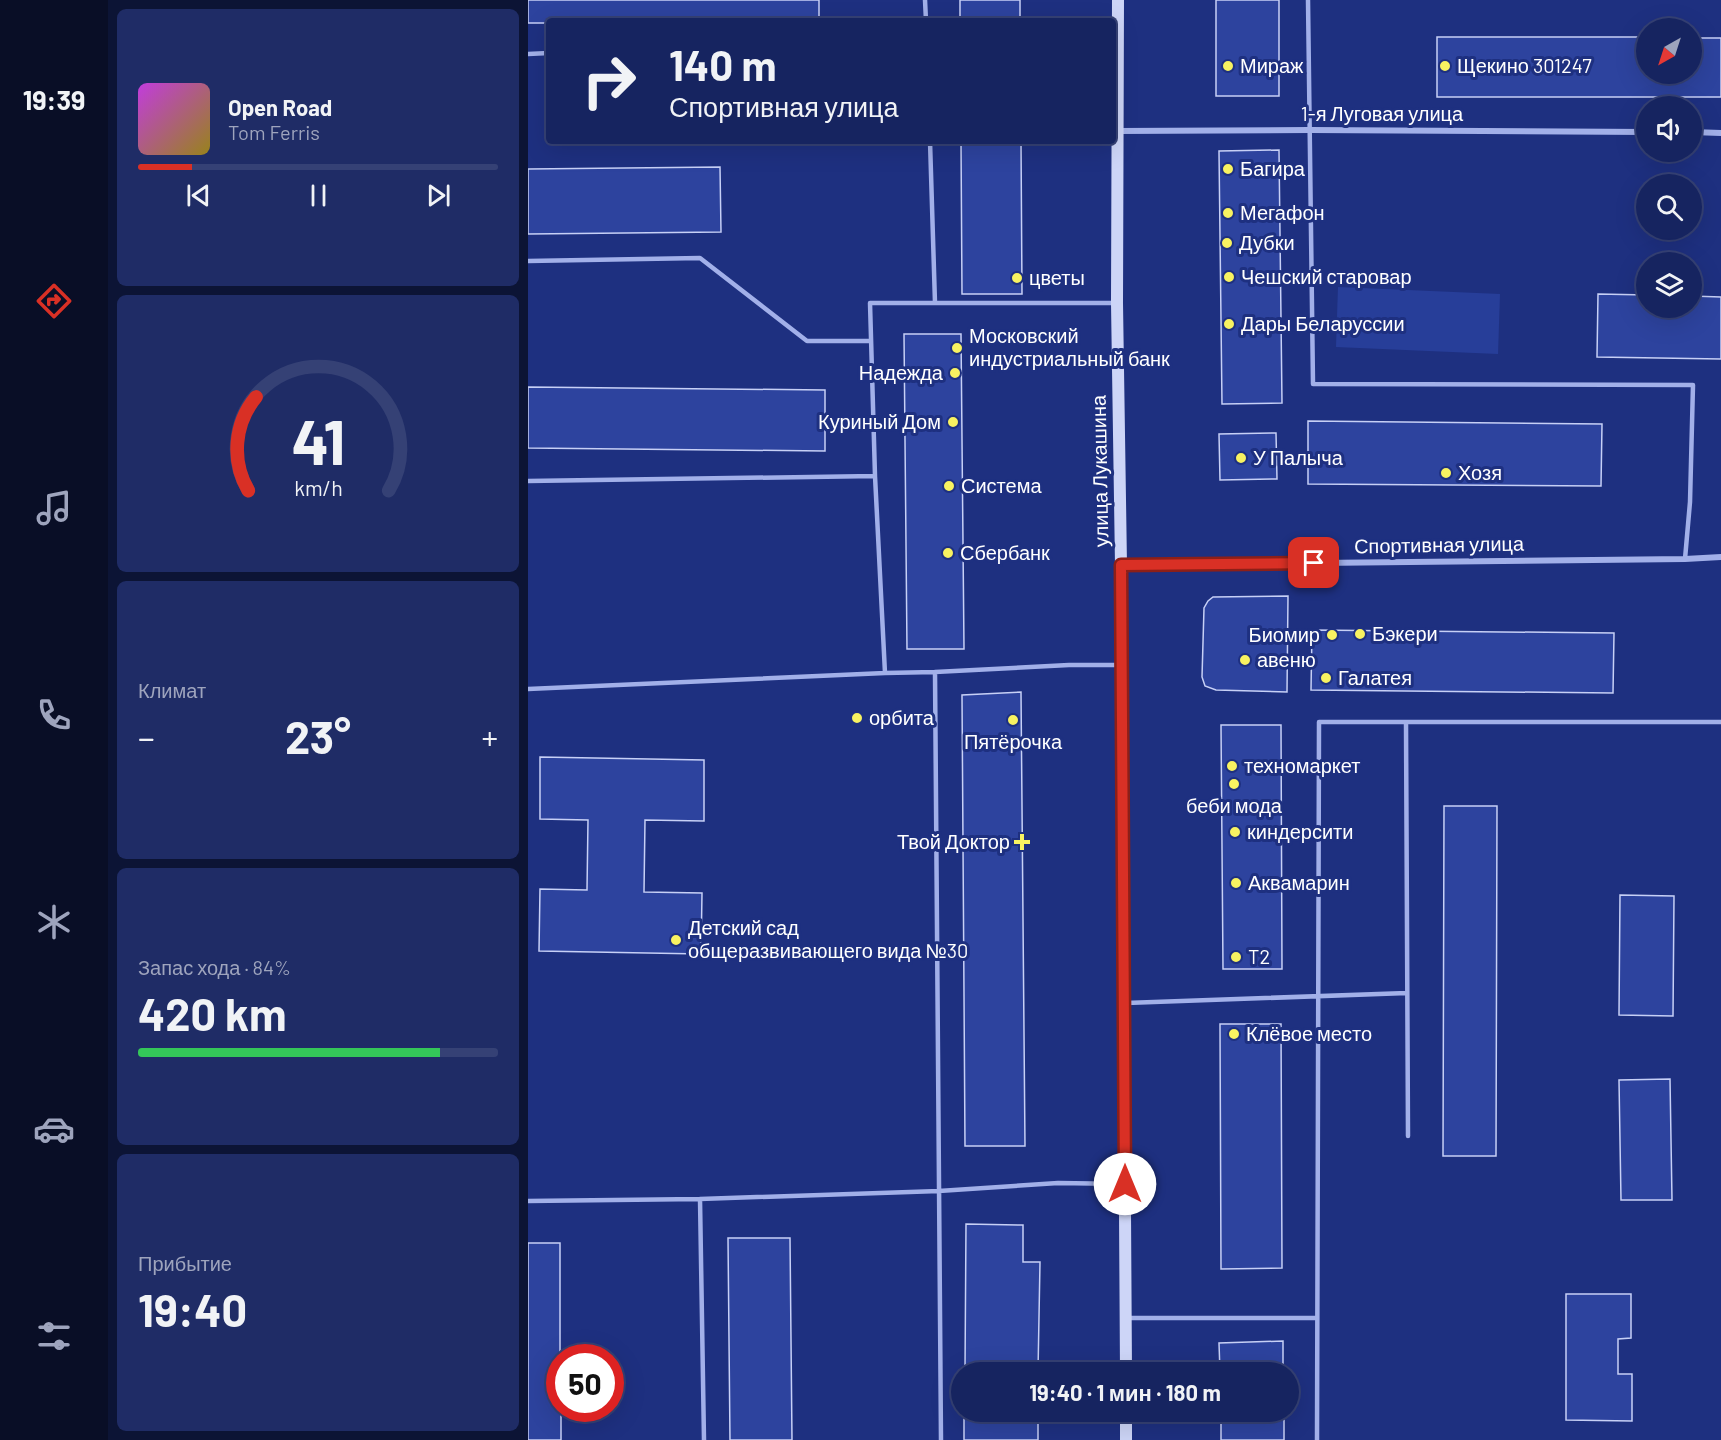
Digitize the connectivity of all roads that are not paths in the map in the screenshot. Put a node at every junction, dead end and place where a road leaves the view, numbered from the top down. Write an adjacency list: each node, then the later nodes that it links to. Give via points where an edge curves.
1 (925, 0): 4 (lane)
2 (1118, 0): 8 (main road, улица Лукашина)
3 (1308, 0): 7 (lane)
4 (926, 18)
5 (546, 53): 6 (lane)
6 (528, 54)
7 (1310, 130): 8 (street, 1-я Луговая улица); 9 (street, 1-я Луговая улица); 20 (lane, via 1313,384 1693,385)
8 (1118, 131): 15 (main road, улица Лукашина)
9 (1636, 132)
10 (1702, 132): 11 (street)
11 (1721, 133)
12 (930, 144): 14 (lane)
13 (528, 261): 16 (lane, via 699,258 807,341)
14 (934, 303): 15 (lane); 16 (lane, via 870,303)
15 (1117, 303): 21 (main road, улица Лукашина)
16 (870, 341): 17 (lane)
17 (875, 476): 18 (lane); 24 (lane)
18 (528, 481)
19 (1721, 558): 20 (street, Спортивная улица)
20 (1685, 559): 21 (street, Спортивная улица)
21 (1121, 565): 22 (main road, улица Лукашина)
22 (1122, 665): 23 (lane); 30 (main road, улица Лукашина)
23 (935, 672): 24 (lane); 33 (lane)
24 (885, 673): 25 (lane)
25 (528, 689)
26 (1406, 722): 27 (lane); 28 (lane); 29 (lane, via 1319,722)
27 (1721, 722)
28 (1407, 993): 29 (lane); 31 (lane)
29 (1318, 995): 30 (lane); 37 (lane)
30 (1124, 1003): 32 (main road, улица Лукашина)
31 (1408, 1136)
32 (1125, 1184): 33 (lane); 36 (main road, улица Лукашина)
33 (939, 1191): 34 (lane); 41 (lane)
34 (700, 1199): 35 (lane); 40 (lane)
35 (528, 1201)
36 (1126, 1318): 37 (lane); 38 (main road, улица Лукашина)
37 (1317, 1318): 43 (lane)
38 (1126, 1362)
39 (1126, 1422): 42 (main road)
40 (704, 1440)
41 (941, 1440)
42 (1126, 1440)
43 (1317, 1440)

